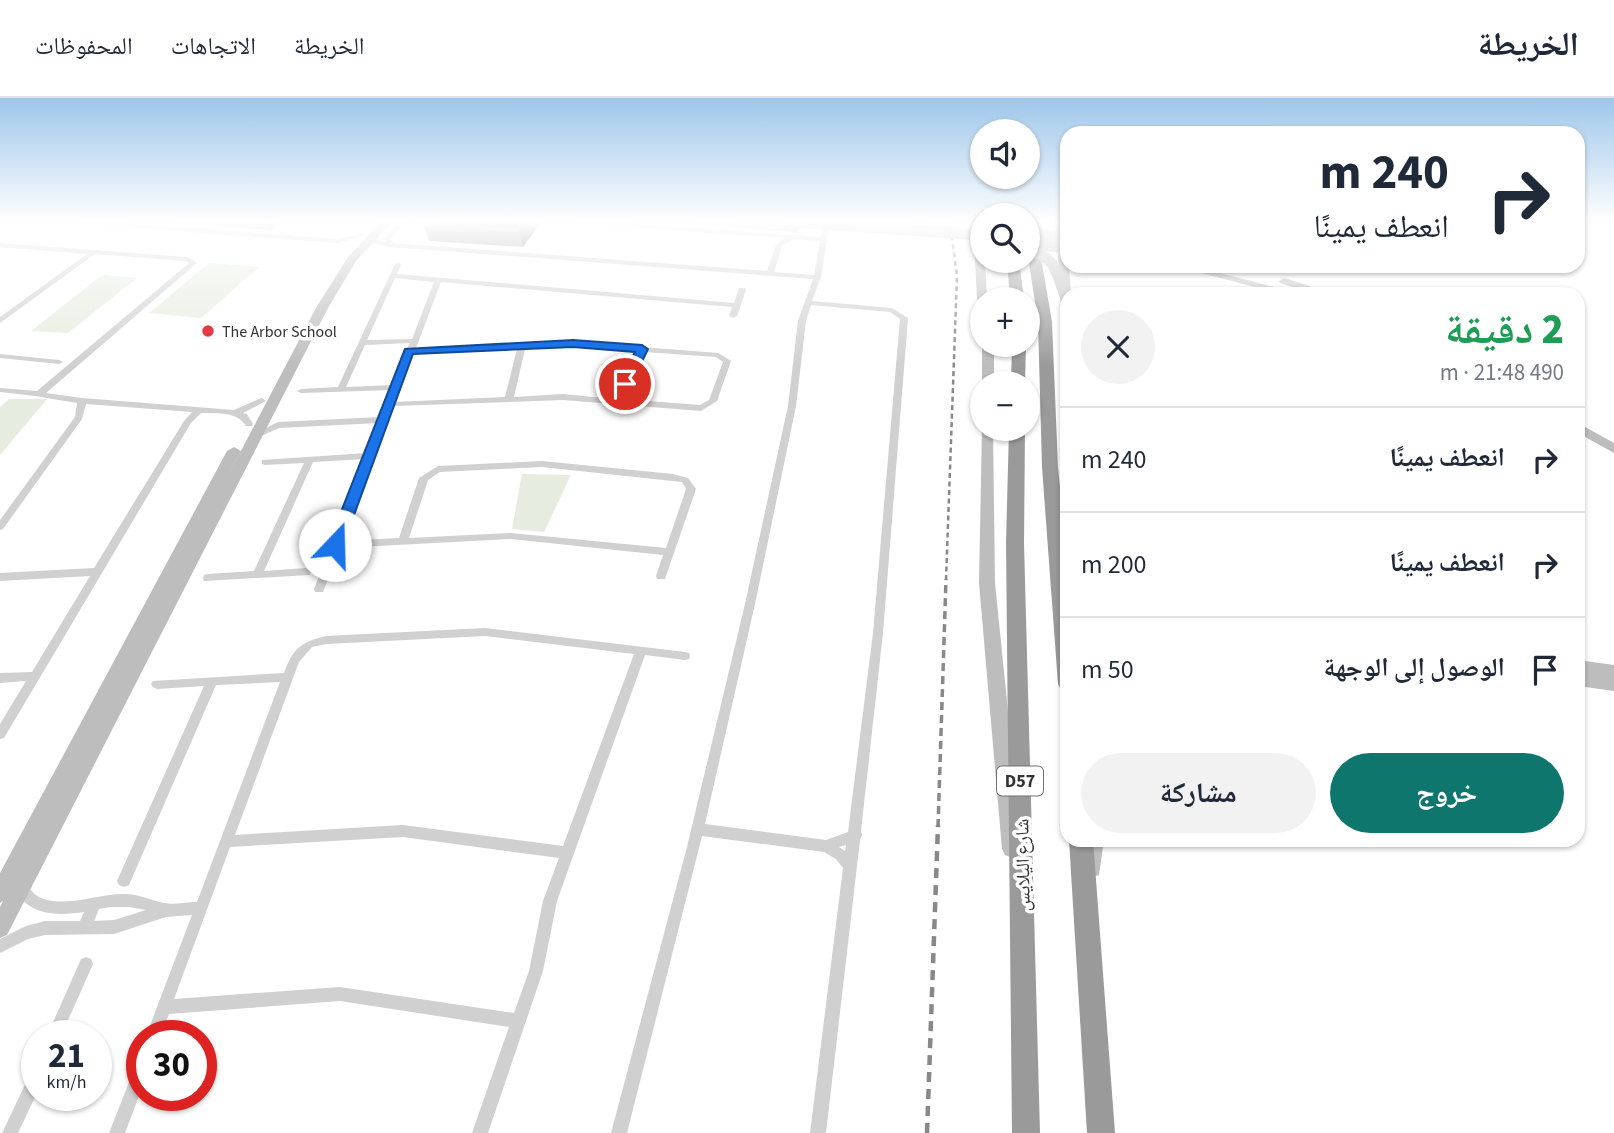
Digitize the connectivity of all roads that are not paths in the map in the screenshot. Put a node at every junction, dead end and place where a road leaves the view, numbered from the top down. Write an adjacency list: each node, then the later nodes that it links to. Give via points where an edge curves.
1 (69, 270): 26 (street)
2 (185, 270): 38 (street)
3 (338, 270): 47 (main road)
4 (395, 270): 14 (street)
5 (733, 270): 9 (street)
6 (818, 270): 15 (street)
7 (977, 270): 17 (main road)
8 (1058, 270): 19 (main road, bridge)
9 (770, 273): 15 (street)
10 (981, 273): 17 (main road)
11 (1037, 273): 70 (highway, via 1045,322)
12 (1208, 273): 20 (main road)
13 (1252, 273): 21 (main road)
14 (393, 276): 16 (street); 28 (street)
15 (817, 277): 23 (street)
16 (438, 280): 24 (street); 27 (street)
17 (981, 284): 18 (main road)
18 (982, 287)
19 (1064, 287)
20 (1267, 287)
21 (1301, 287)
22 (742, 290): 24 (street)
23 (809, 303): 84 (street, via 802,321 792,405 764,543); 85 (street, via 892,310 904,318)
24 (737, 305): 25 (street)
25 (733, 316)
26 (0, 321)
27 (413, 341): 28 (street); 31 (street)
28 (362, 343): 35 (street)
29 (522, 346): 30 (street); 31 (street); 39 (street)
30 (642, 349): 41 (street); 41 (street, via 725,358 713,401 694,408)
31 (409, 351): 34 (street)
32 (0, 356): 33 (street)
33 (59, 362)
34 (394, 387): 35 (street); 49 (street)
35 (341, 389): 37 (street)
36 (0, 390): 38 (street)
37 (301, 391)
38 (38, 394): 40 (street); 44 (street)
39 (509, 398): 41 (street); 43 (street)
40 (82, 401): 42 (street); 48 (street)
41 (617, 401)
42 (108, 403): 44 (street); 48 (street)
43 (397, 404)
44 (150, 405): 45 (street)
45 (200, 409): 46 (street); 64 (street, via 188,421)
46 (235, 413): 47 (street); 51 (street, via 246,418)
47 (269, 414): 49 (street); 51 (main road)
48 (79, 416): 60 (street)
49 (382, 420): 57 (street)
50 (1585, 421): 53 (main road)
51 (252, 429): 93 (main road); 94 (main road)
52 (1585, 432): 56 (main road)
53 (1614, 438)
54 (987, 441): 97 (main road, via 987,583 1007,811)
55 (1017, 441): 97 (highway, شارع اليلايس / D57)
56 (1614, 449)
57 (369, 456): 58 (street); 62 (street)
58 (310, 459): 59 (street); 66 (street)
59 (265, 462)
60 (0, 527)
61 (403, 541): 62 (street); 63 (street, via 518,536); 63 (street, via 424,478 430,473 542,464 685,480 691,489)
62 (335, 545): 71 (street)
63 (669, 552): 67 (street)
64 (97, 572): 68 (street); 76 (street)
65 (306, 572): 66 (street)
66 (257, 575): 69 (street)
67 (661, 576)
68 (0, 577)
69 (208, 578)
70 (1060, 588)
71 (319, 589)
72 (641, 651): 73 (street); 77 (street, via 474,632 326,640 300,652); 90 (street)
73 (685, 656)
74 (1585, 668): 75 (main road)
75 (1614, 672)
76 (35, 676): 78 (street); 83 (street)
77 (288, 677): 80 (street); 86 (street)
78 (0, 678)
79 (1585, 680): 82 (main road)
80 (212, 681): 81 (street); 92 (street)
81 (157, 684)
82 (1614, 684)
83 (0, 734)
84 (697, 830): 87 (street); 113 (street)
85 (856, 835): 87 (street); 91 (street)
86 (226, 841): 90 (street, via 403,831); 96 (street)
87 (826, 846): 91 (street, via 841,855)
88 (1082, 847): 99 (highway)
89 (1093, 847): 99 (main road)
90 (568, 853): 107 (street, via 550,901 538,961)
91 (851, 869): 114 (street)
92 (124, 881)
93 (21, 888): 95 (street, via 30,900 45,907); 101 (main road)
94 (0, 893)
95 (94, 902): 98 (street, via 138,901); 100 (street)
96 (201, 908): 98 (street); 104 (street)
97 (1023, 909): 115 (highway, شارع اليلايس / D57)
98 (166, 910): 100 (street, via 114,927)
99 (1087, 919): 116 (highway)
100 (84, 927): 102 (street, via 34,931)
101 (0, 928)
102 (0, 946)
103 (86, 964): 105 (street)
104 (164, 1007): 106 (street); 107 (street, via 340,995)
105 (61, 1020)
106 (159, 1020)
107 (518, 1021): 112 (street)
108 (21, 1109): 110 (street)
109 (126, 1109): 111 (street)
110 (10, 1133)
111 (117, 1133)
112 (480, 1133)
113 (619, 1133)
114 (818, 1133)
115 (1026, 1133)
116 (1101, 1133)

